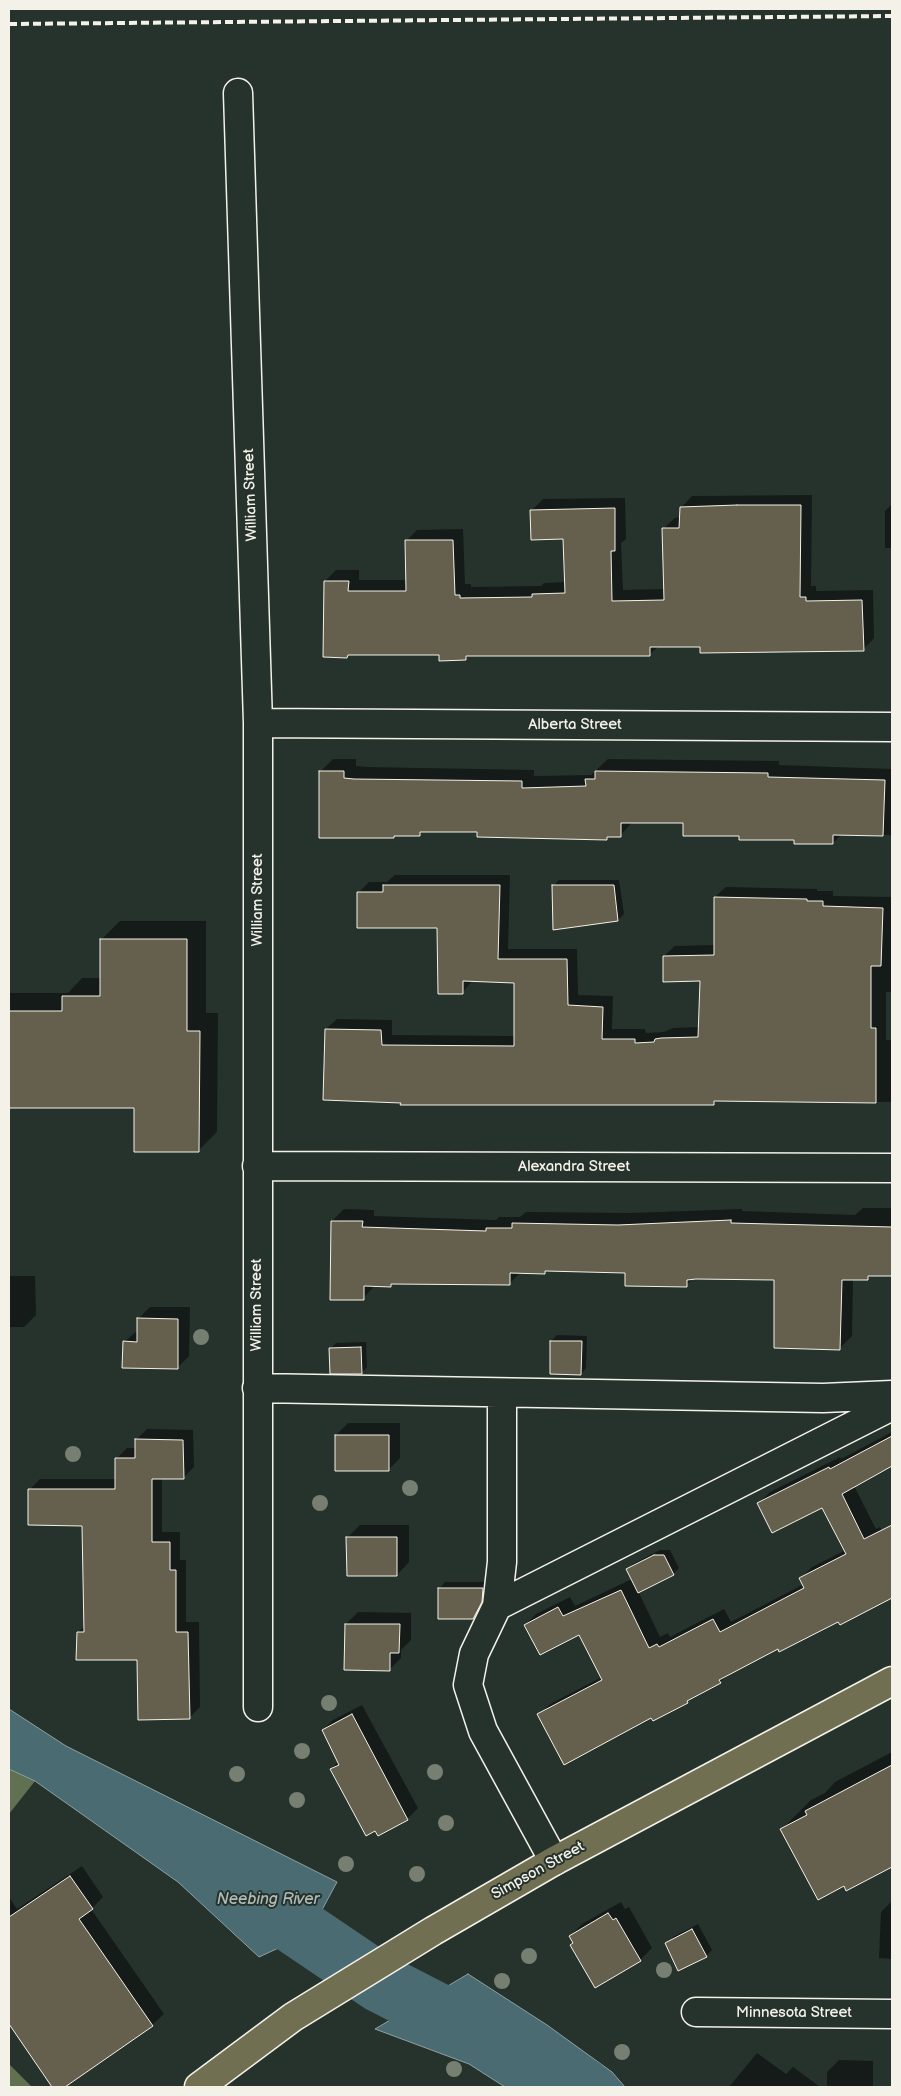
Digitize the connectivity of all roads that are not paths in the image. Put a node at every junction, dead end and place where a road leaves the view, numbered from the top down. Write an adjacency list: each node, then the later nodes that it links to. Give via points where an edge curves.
1 (238, 93): 2 (street, William Street)
2 (258, 723): 3 (street, Alberta Street); 4 (street, William Street)
3 (892, 726)
4 (257, 1166): 5 (street, Alexandra Street); 6 (street, William Street)
5 (892, 1168)
6 (257, 1388): 7 (street); 12 (street, William Street)
7 (502, 1394): 8 (street, via 823,1398); 10 (street, via 502,1562)
8 (892, 1395)
9 (892, 1406): 10 (street)
10 (497, 1606): 13 (street, via 474,1654 468,1685 483,1731)
11 (892, 1681): 13 (main road, Simpson Street)
12 (258, 1706)
13 (554, 1861): 16 (main road, Simpson Street, via 293,2017)
14 (696, 2012): 15 (street, Minnesota Street)
15 (892, 2014)
16 (199, 2087)

